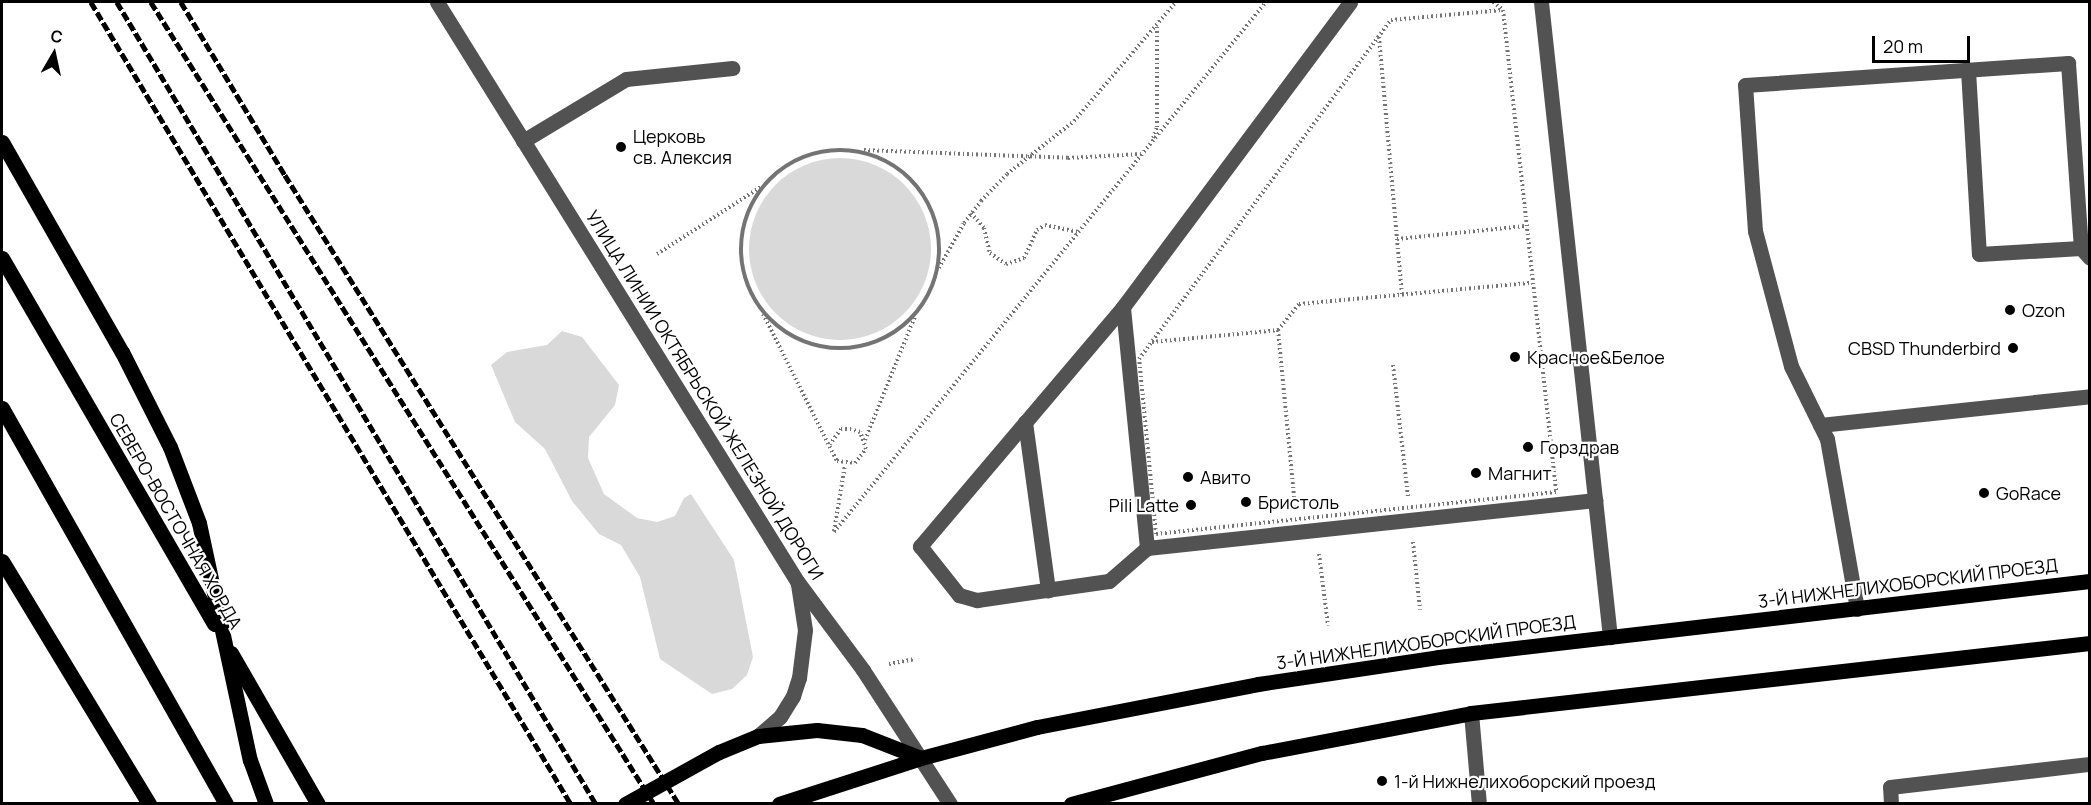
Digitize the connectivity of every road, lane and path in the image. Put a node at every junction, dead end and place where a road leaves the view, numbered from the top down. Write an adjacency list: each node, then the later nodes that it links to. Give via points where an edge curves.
1 (437, 2): 12 (street, УЛИЦА ЛИНИИ ОКТЯБРЬСКОЙ ЖЕЛЕЗНОЙ ДОРОГИ)
2 (1176, 2): 8 (path)
3 (1266, 2): 14 (path)
4 (1350, 2): 29 (street)
5 (1493, 2): 7 (path)
6 (1541, 2): 42 (street)
7 (1503, 10): 9 (path, via 1391,20); 20 (path)
8 (1157, 24): 14 (path, via 1157,127); 17 (path, via 1074,121)
9 (1379, 37): 22 (path); 33 (path)
10 (732, 68): 12 (street, via 626,79)
11 (1968, 70): 23 (street, via 1979,254); 23 (street, via 2068,63); 38 (street, via 1745,86 1755,231 1791,366)
12 (523, 141): 48 (street, УЛИЦА ЛИНИИ ОКТЯБРЬСКОЙ ЖЕЛЕЗНОЙ ДОРОГИ)
13 (2, 142): 64 (main road, via 122,352 170,447 199,523 250,760)
14 (1152, 142): 16 (path)
15 (842, 149): 17 (path); 18 (path, via 799,158); 26 (path, via 885,160 919,189 938,229)
16 (1142, 153): 17 (path, via 1107,158); 21 (path)
17 (1027, 157): 19 (path)
18 (763, 185): 24 (path); 30 (path, via 751,204 740,247 749,290)
19 (971, 213): 21 (path, via 984,228 990,253 1006,264 1024,258 1036,230 1045,225); 26 (path)
20 (1525, 226): 22 (path); 27 (path)
21 (1078, 232): 41 (path, via 834,532)
22 (1397, 240): 28 (path)
23 (2085, 253)
24 (657, 254)
25 (2, 258): 65 (main road, СЕВЕРО-ВОСТОЧНАЯ ХОРДА)
26 (937, 273): 31 (path)
27 (1532, 283): 28 (path); 44 (path, via 1556,492)
28 (1402, 295): 32 (path, via 1299,304)
29 (1124, 307): 37 (street); 46 (street)
30 (761, 309): 31 (path, via 795,337 838,348 881,339); 40 (path)
31 (917, 312): 39 (path)
32 (1278, 330): 33 (path); 43 (path)
33 (1152, 342): 45 (path, via 1139,359 1156,534)
34 (1393, 365): 44 (path)
35 (2090, 396): 38 (street)
36 (2, 408): 63 (main road)
37 (1025, 422): 50 (street); 50 (street, via 920,546 959,595 977,600)
38 (1820, 425): 51 (street, via 1827,439)
39 (865, 440): 40 (path, via 860,432 841,429); 41 (path, via 862,458)
40 (830, 444): 41 (path, via 831,454)
41 (845, 465)
42 (1595, 500): 44 (street); 54 (street)
43 (1296, 514)
44 (1410, 514): 45 (street); 45 (path); 52 (path)
45 (1316, 524): 46 (street); 53 (path)
46 (1148, 548): 50 (street, via 1109,581)
47 (2, 561): 62 (main road)
48 (797, 581): 59 (street, via 805,630 801,669 793,696 780,717); 60 (street, УЛИЦА ЛИНИИ ОКТЯБРЬСКОЙ ЖЕЛЕЗНОЙ ДОРОГИ)
49 (2090, 581): 51 (main road, 3-Й НИЖНЕЛИХОБОРСКИЙ ПРОЕЗД)
50 (1048, 590)
51 (1857, 609): 54 (main road, 3-Й НИЖНЕЛИХОБОРСКИЙ ПРОЕЗД)
52 (1420, 610)
53 (1328, 625)
54 (1610, 638): 60 (main road, 3-Й НИЖНЕЛИХОБОРСКИЙ ПРОЕЗД, via 1438,657 1258,684 1071,719)
55 (2090, 644): 58 (main road)
56 (914, 659): 57 (path)
57 (883, 665)
58 (1471, 713): 69 (main road, via 1262,753); 70 (street)
59 (758, 736): 60 (main road, via 817,730 862,735); 66 (main road, via 718,752)
60 (921, 758): 67 (main road, 3-Й НИЖНЕЛИХОБОРСКИЙ ПРОЕЗД); 68 (street, УЛИЦА ЛИНИИ ОКТЯБРЬСКОЙ ЖЕЛЕЗНОЙ ДОРОГИ)
61 (2090, 764): 71 (street, via 1890,787)
62 (149, 804)
63 (226, 804)
64 (266, 804)
65 (318, 804)
66 (625, 804)
67 (779, 804)
68 (950, 804)
69 (1071, 804)
70 (1479, 804)
71 (1892, 804)

